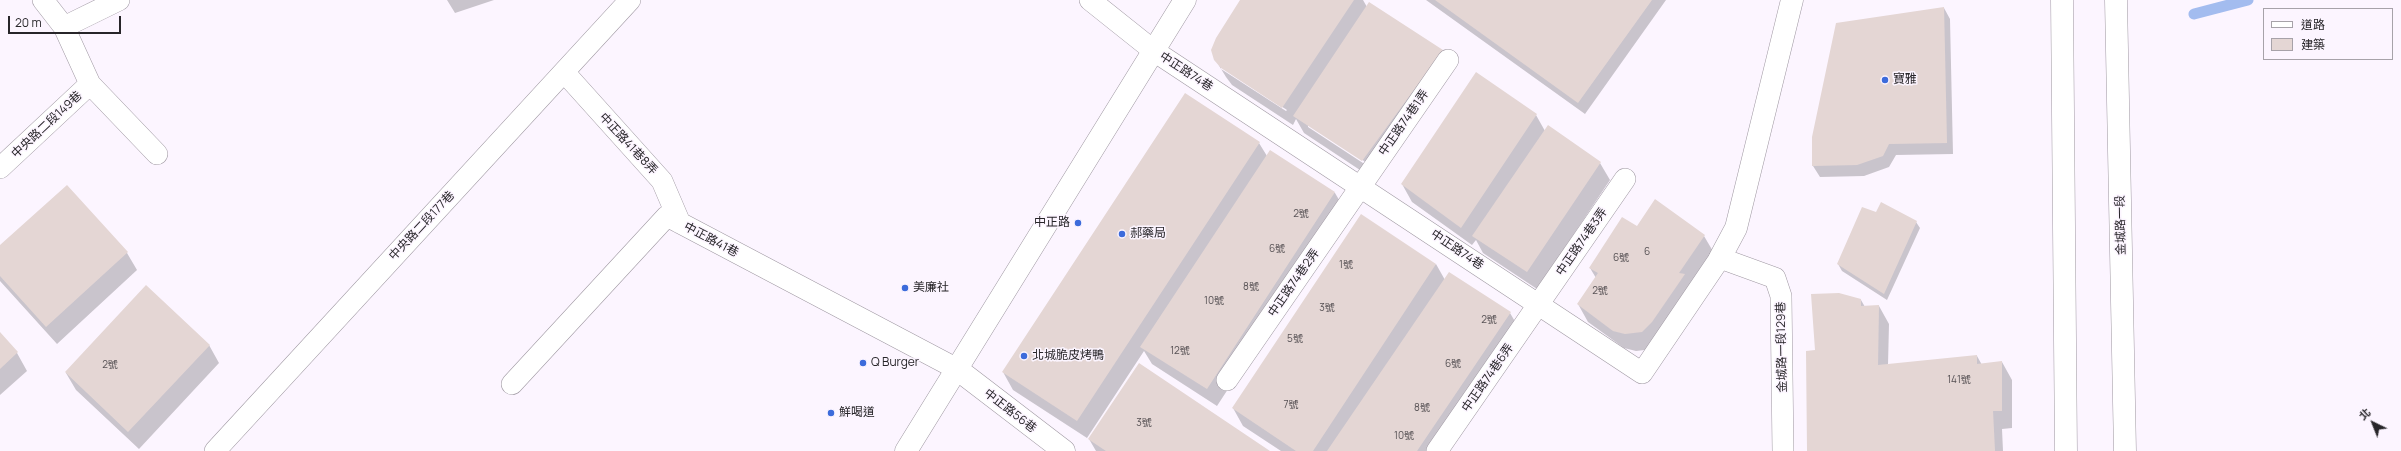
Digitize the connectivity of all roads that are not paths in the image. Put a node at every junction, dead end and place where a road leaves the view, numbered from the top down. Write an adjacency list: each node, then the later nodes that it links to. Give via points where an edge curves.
1 (43, 0): 9 (lane, 中央路二段149巷)
2 (119, 0): 9 (lane)
3 (630, 0): 12 (lane, 中央路二段177巷)
4 (1090, 0): 10 (lane, 中正路74巷)
5 (1185, 0): 10 (street)
6 (1792, 0): 19 (street, via 1736,228)
7 (2062, 0): 29 (street)
8 (2116, 0): 30 (street, 金城路一段)
9 (64, 27): 13 (lane, 中央路二段149巷)
10 (1154, 51): 17 (lane, 中正路74巷); 21 (street)
11 (1448, 60): 17 (lane, 中正路74巷1弄)
12 (564, 72): 18 (lane, 中正路41巷8弄, via 662,181); 24 (lane, 中央路二段177巷)
13 (90, 84): 14 (lane); 15 (lane, 中央路二段149巷)
14 (157, 154)
15 (0, 168)
16 (1625, 179): 20 (lane, 中正路74巷3弄)
17 (1361, 186): 20 (lane, 中正路74巷); 22 (lane, 中正路74巷2弄)
18 (680, 223): 21 (lane, 中正路41巷); 23 (lane, 中正路41巷, via 667,216)
19 (1720, 258): 20 (lane, 中正路74巷, via 1642,373); 28 (lane, 金城路一段129巷, via 1775,278 1781,296)
20 (1538, 305): 27 (lane, 中正路74巷6弄)
21 (957, 369): 25 (street); 26 (street, 中正路56巷)
22 (1227, 380)
23 (512, 384)
24 (215, 451)
25 (906, 451)
26 (1064, 451)
27 (1437, 451)
28 (1783, 451)
29 (2066, 451)
30 (2125, 451)

